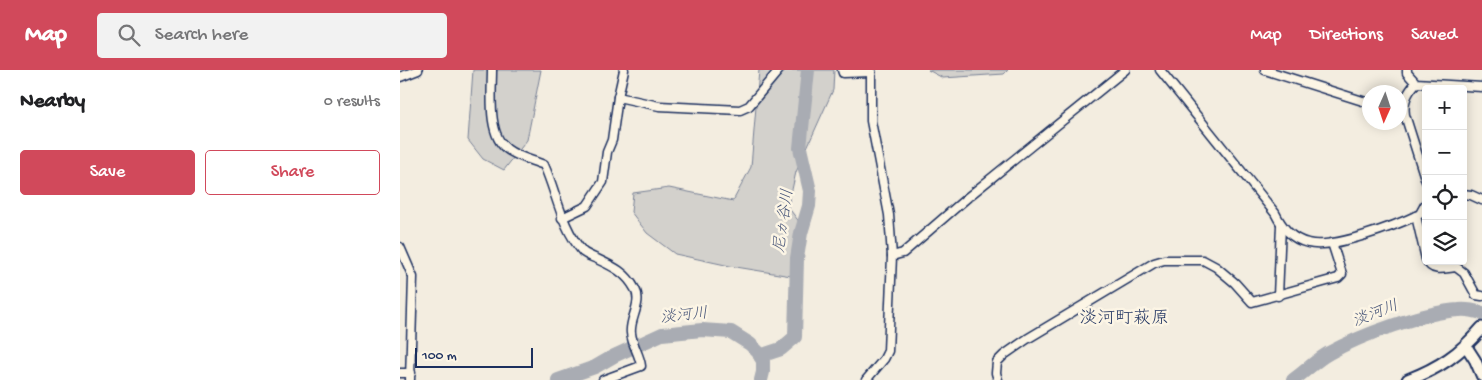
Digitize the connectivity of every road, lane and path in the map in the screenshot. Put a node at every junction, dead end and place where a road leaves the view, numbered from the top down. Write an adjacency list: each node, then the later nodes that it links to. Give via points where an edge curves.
1 (418, 70): 11 (street)
2 (492, 70): 23 (street, via 493,121 501,144 509,151 544,165)
3 (624, 70): 15 (street)
4 (779, 70): 15 (street, via 749,106 740,110 659,106)
5 (842, 70): 10 (street)
6 (1125, 70): 28 (street, via 903,253)
7 (1160, 70): 24 (street, via 1275,213)
8 (1265, 70): 16 (street)
9 (1407, 70): 12 (street)
10 (871, 71): 28 (street, via 871,122 889,215)
11 (400, 77)
12 (1416, 83): 13 (street); 14 (street)
13 (1482, 87)
14 (1407, 95)
15 (618, 97): 23 (street, via 603,182 587,206)
16 (1362, 101)
17 (1407, 128): 18 (street)
18 (1424, 175)
19 (1467, 194): 20 (street)
20 (1482, 200)
21 (1422, 210): 22 (street)
22 (1416, 216): 25 (street); 26 (street)
23 (562, 218): 39 (street, via 585,254 615,267 636,290 631,333 641,366)
24 (1281, 225): 26 (street, via 1288,233 1308,243); 32 (street)
25 (1422, 233)
26 (1332, 243): 32 (street, via 1342,274 1338,278)
27 (400, 247): 38 (street, via 413,277)
28 (892, 256): 40 (street, via 888,351)
29 (1428, 265): 30 (street, via 1434,269)
30 (1452, 265)
31 (1457, 265): 33 (street, via 1476,295)
32 (1278, 296): 41 (street, via 1252,302 1236,283 1203,260 1154,263 1004,355 997,362)
33 (1482, 296)
34 (1479, 332): 35 (main road)
35 (1466, 346): 37 (street); 42 (main road, via 1435,369)
36 (400, 373): 38 (street)
37 (1482, 376)
38 (410, 377)
39 (603, 380)
40 (866, 380)
41 (998, 380)
42 (1408, 380)

